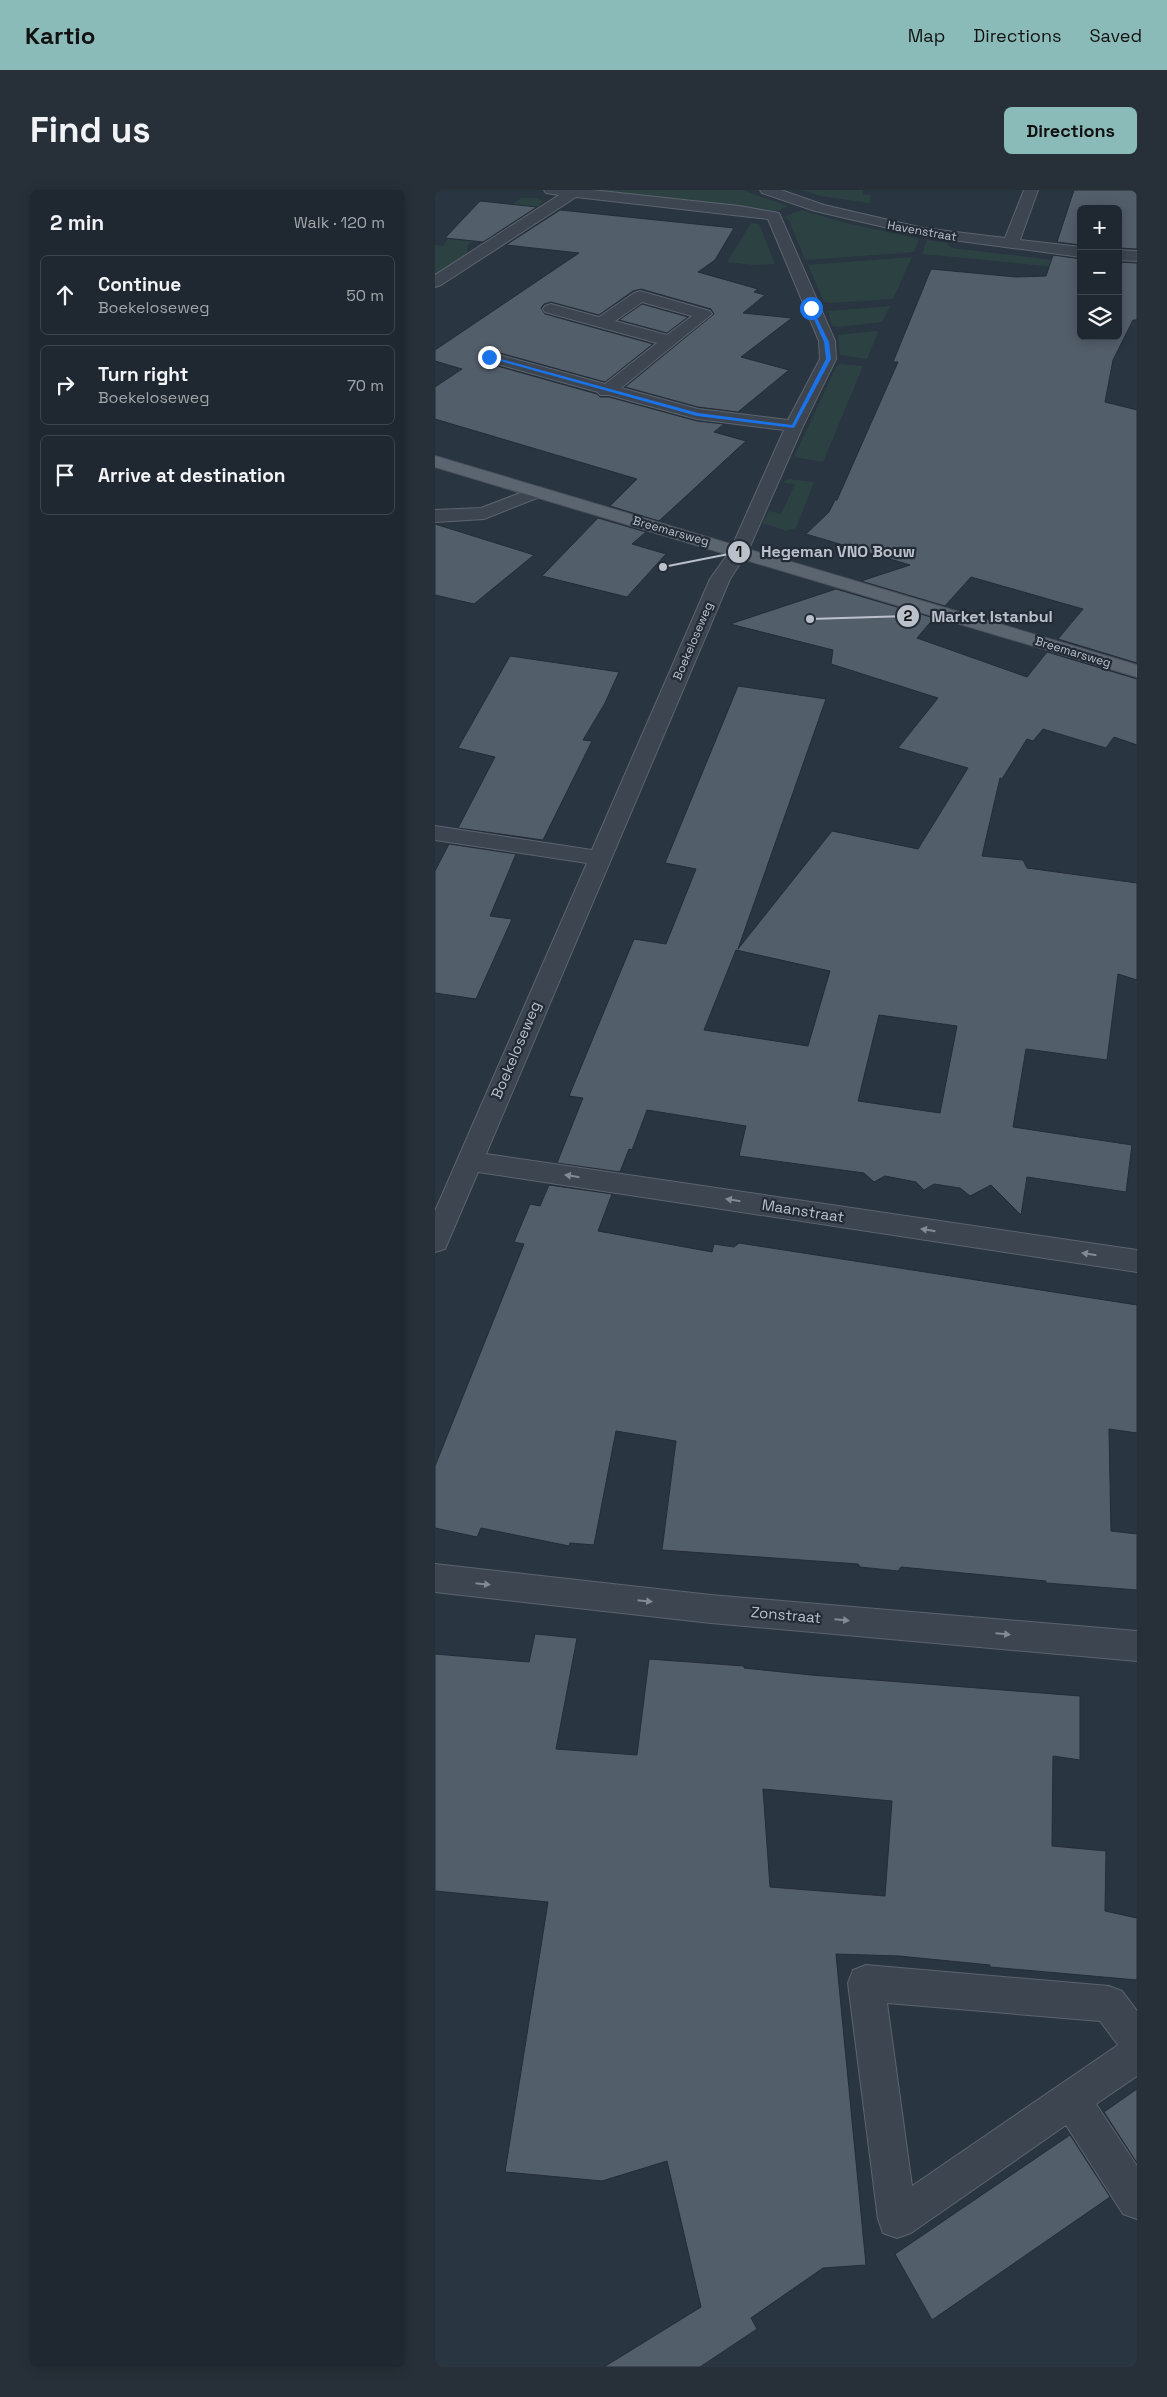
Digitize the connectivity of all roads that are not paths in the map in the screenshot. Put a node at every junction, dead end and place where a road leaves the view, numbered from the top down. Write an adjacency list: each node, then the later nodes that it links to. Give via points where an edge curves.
1 (551, 190): 4 (street)
2 (767, 190): 5 (street, Havenstraat, via 876,223)
3 (1031, 190): 5 (street)
4 (574, 192): 9 (street); 15 (street, Boekeloseweg, via 774,216 827,342 828,359)
5 (1011, 244): 6 (street, Havenstraat)
6 (1077, 252)
7 (1122, 255): 8 (street)
8 (1137, 256)
9 (435, 282)
10 (551, 309): 11 (street)
11 (603, 322): 12 (street); 12 (street, via 640,296 703,314)
12 (670, 341): 14 (street)
13 (489, 357): 14 (street)
14 (606, 391): 15 (street, via 697,414)
15 (794, 426): 19 (street, Boekeloseweg)
16 (435, 460): 17 (main road, Breemarsweg)
17 (536, 492): 18 (street, via 484,513); 19 (main road, Breemarsweg)
18 (435, 516)
19 (739, 551): 20 (main road, Breemarsweg); 22 (street, Boekeloseweg, via 720,579)
20 (1137, 672)
21 (435, 833): 22 (street)
22 (599, 858): 23 (street, Boekeloseweg)
23 (468, 1161): 24 (street, Boekeloseweg); 25 (street, Maanstraat, one-way to 23)
24 (435, 1242)
25 (1137, 1261)
26 (435, 1578): 27 (street, Zonstraat, one-way to 27, via 711,1609)
27 (1137, 1646)
28 (1137, 2041): 30 (street, via 1109,2004 866,1983 897,2219)
29 (1137, 2054): 30 (street)
30 (1071, 2100): 31 (street)
31 (1137, 2200)

